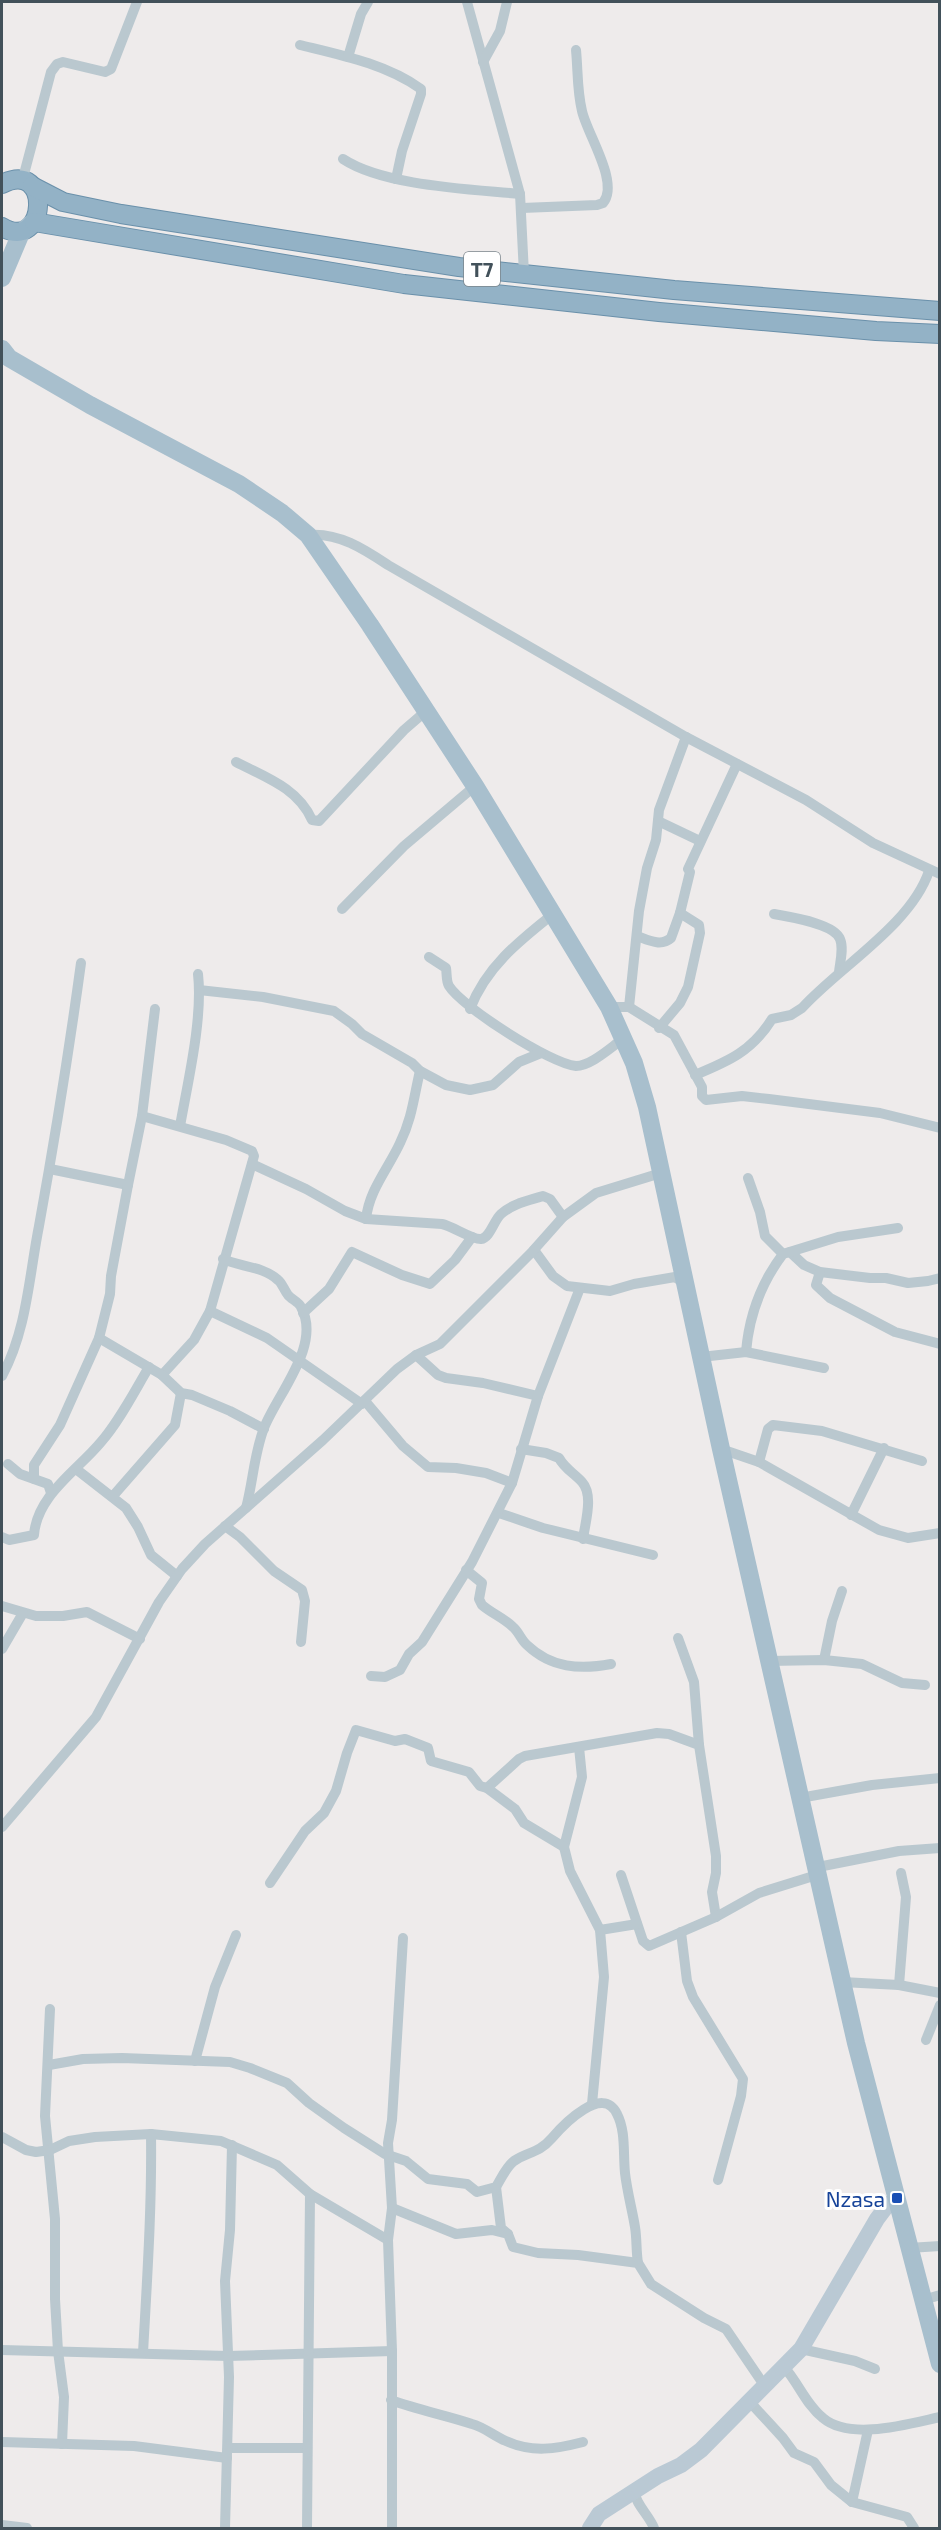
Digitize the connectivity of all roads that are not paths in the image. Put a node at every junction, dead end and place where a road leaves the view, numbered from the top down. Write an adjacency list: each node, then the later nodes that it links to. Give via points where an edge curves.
1 (137, 2): 11 (street, via 111,69 105,72 63,62 51,72 23,178)
2 (368, 2): 7 (street)
3 (467, 2): 8 (street)
4 (507, 2): 8 (street, via 500,31)
5 (300, 45): 7 (street)
6 (576, 50): 13 (street, via 581,110 606,174 609,193 597,205)
7 (348, 57): 10 (street, via 397,74 421,89)
8 (483, 62): 12 (street)
9 (343, 159): 10 (street, via 355,167)
10 (396, 179): 12 (street)
11 (11, 183): 14 (highway, via 39,199 39,214); 16 (highway, T7, via 63,202 148,219)
12 (520, 194): 13 (street)
13 (522, 208): 16 (street)
14 (34, 222): 15 (highway, T7, via 17,231); 17 (main road, via 21,233); 19 (highway, T7, via 404,284 659,312)
15 (2, 226)
16 (524, 274): 18 (highway, T7)
17 (2, 278)
18 (939, 311)
19 (939, 334)
20 (2, 349): 21 (main road, via 9,358 93,407 239,484)
21 (308, 535): 22 (main road); 23 (street, via 321,534 360,546)
22 (426, 711): 24 (street, via 319,821 312,820 288,789); 26 (main road)
23 (686, 737): 25 (street); 27 (street)
24 (236, 762)
25 (737, 764): 28 (street); 29 (street, via 806,800 873,843)
26 (475, 786): 30 (street, via 404,846); 32 (main road)
27 (658, 821): 28 (street); 34 (street, via 642,889)
28 (700, 841): 31 (street, via 688,869)
29 (934, 872): 37 (street, via 908,906)
30 (342, 909)
31 (680, 913): 34 (street, via 667,942 651,942); 44 (street, via 699,925 700,933 688,987)
32 (553, 914): 40 (main road); 43 (street, via 495,965)
33 (774, 914): 37 (street, via 816,924 840,936)
34 (637, 936): 41 (street)
35 (429, 957): 43 (street, via 446,968 449,986)
36 (81, 963): 53 (street)
37 (839, 972): 48 (street, via 797,1012 772,1019 759,1039 739,1055)
38 (198, 974): 39 (street)
39 (199, 990): 47 (street, via 334,1011); 50 (street)
40 (609, 1007): 41 (street); 45 (main road)
41 (629, 1007): 44 (street)
42 (155, 1009): 49 (street)
43 (470, 1009): 46 (street)
44 (659, 1028): 48 (street, via 674,1035)
45 (623, 1039): 46 (street, via 581,1065); 54 (main road, via 641,1084)
46 (541, 1053): 47 (street, via 523,1059 499,1080 470,1090 446,1085)
47 (420, 1071): 58 (street, via 410,1119 373,1191)
48 (695, 1075): 51 (street, via 706,1100 742,1096 769,1099 880,1113)
49 (142, 1116): 50 (street); 56 (street)
50 (180, 1126): 52 (street, via 252,1151)
51 (939, 1128)
52 (252, 1164): 58 (street); 63 (street)
53 (50, 1169): 56 (street); 79 (street, via 21,1329)
54 (661, 1173): 57 (street, via 596,1193); 66 (main road)
55 (748, 1178): 62 (street, via 765,1236)
56 (128, 1185): 70 (street)
57 (563, 1217): 60 (street, via 543,1196 510,1207 499,1216 487,1236); 61 (street)
58 (366, 1219): 60 (street, via 442,1224)
59 (898, 1228): 62 (street, via 838,1237)
60 (472, 1237): 69 (street, via 430,1284 352,1252 329,1289)
61 (534, 1250): 67 (street, via 553,1276 567,1286); 73 (street, via 440,1344)
62 (786, 1253): 64 (street); 72 (street, via 768,1276 754,1310)
63 (223, 1259): 68 (street); 69 (street, via 279,1280 288,1296 301,1305)
64 (820, 1272): 65 (street, via 908,1283); 71 (street, via 816,1286 830,1298 896,1332)
65 (939, 1278)
66 (684, 1282): 67 (street, via 675,1277 610,1291); 74 (main road)
67 (580, 1288): 81 (street)
68 (210, 1311): 75 (street, via 267,1338); 78 (street, via 194,1340)
69 (303, 1313): 75 (street, via 307,1337)
70 (99, 1338): 76 (street); 91 (street, via 60,1425 36,1461)
71 (939, 1344)
72 (746, 1352): 74 (street); 77 (street)
73 (416, 1355): 81 (street, via 446,1378); 82 (street)
74 (700, 1357): 86 (main road)
75 (298, 1360): 82 (street); 83 (street)
76 (149, 1367): 78 (street); 90 (street, via 102,1442)
77 (824, 1368)
78 (162, 1375): 80 (street)
79 (2, 1376)
80 (181, 1393): 83 (street); 94 (street, via 175,1425)
81 (538, 1396): 85 (street)
82 (363, 1403): 92 (street, via 428,1467 486,1473); 95 (street)
83 (264, 1429): 95 (street)
84 (884, 1448): 87 (street); 88 (street, via 822,1431 773,1425 768,1429); 97 (street)
85 (521, 1449): 92 (street); 101 (street, via 559,1458 564,1468 584,1483 587,1496)
86 (721, 1449): 88 (street); 113 (main road)
87 (922, 1461)
88 (759, 1462): 97 (street)
89 (8, 1464): 91 (street)
90 (76, 1468): 93 (street); 94 (street)
91 (34, 1479): 93 (street, via 48,1484)
92 (512, 1484): 96 (street)
93 (51, 1493): 100 (street, via 34,1535)
94 (113, 1496): 104 (street, via 126,1508 151,1555)
95 (246, 1509): 98 (street)
96 (498, 1513): 101 (street); 103 (street)
97 (851, 1515): 99 (street, via 899,1537)
98 (225, 1526): 104 (street); 110 (street, via 274,1571 302,1590 305,1601)
99 (939, 1533)
100 (2, 1538)
101 (583, 1539): 102 (street)
102 (654, 1555)
103 (466, 1570): 114 (street, via 482,1583 482,1605 514,1628 543,1659 587,1668); 115 (street, via 400,1670 385,1677)
104 (177, 1576): 109 (street)
105 (842, 1591): 112 (street)
106 (2, 1606): 107 (street)
107 (23, 1613): 109 (street, via 63,1616 87,1612); 111 (street)
108 (678, 1638): 117 (street, via 694,1683)
109 (140, 1639): 122 (street, via 96,1718)
110 (301, 1642)
111 (2, 1649)
112 (824, 1660): 113 (street); 116 (street, via 865,1665 902,1683)
113 (769, 1661): 121 (main road)
114 (611, 1664)
115 (371, 1676)
116 (925, 1685)
117 (699, 1745): 118 (street, via 657,1733); 129 (street, via 716,1856 712,1892)
118 (579, 1747): 120 (street, via 519,1759); 123 (street, via 581,1785)
119 (939, 1778): 121 (street)
120 (487, 1788): 123 (street, via 515,1809 524,1823); 128 (street, via 480,1786 469,1772 431,1761 428,1748 405,1739 395,1741 356,1730 336,1791 324,1813 305,1831)
121 (800, 1798): 125 (main road)
122 (2, 1827)
123 (564, 1847): 131 (street, via 570,1871)
124 (939, 1848): 125 (street, via 899,1851)
125 (819, 1871): 129 (street, via 759,1893); 135 (main road)
126 (901, 1873): 136 (street, via 906,1897)
127 (621, 1875): 130 (street)
128 (270, 1884)
129 (716, 1917): 132 (street)
130 (637, 1924): 131 (street); 132 (street, via 649,1946)
131 (600, 1930): 144 (street, via 604,1977)
132 (681, 1932): 150 (street, via 693,1998 743,2079)
133 (236, 1935): 142 (street, via 215,1987)
134 (403, 1938): 149 (street)
135 (842, 1982): 136 (street); 153 (main road)
136 (899, 1985): 137 (street)
137 (939, 1993)
138 (939, 2005): 140 (street)
139 (50, 2009): 143 (street)
140 (937, 2021): 141 (street)
141 (926, 2040)
142 (195, 2061): 143 (street, via 83,2059); 149 (street, via 230,2062 270,2074)
143 (49, 2065): 148 (street, via 45,2116)
144 (592, 2104): 151 (street, via 542,2149 514,2161); 159 (street, via 603,2102 618,2114)
145 (151, 2134): 147 (street); 148 (street, via 69,2140); 165 (street, via 151,2232)
146 (2, 2137): 148 (street, via 26,2150)
147 (232, 2145): 152 (street, via 277,2166); 167 (street, via 225,2281)
148 (50, 2150): 163 (street)
149 (390, 2157): 151 (street, via 406,2161 428,2179 467,2184 477,2192); 154 (street)
150 (718, 2180)
151 (496, 2187): 155 (street, via 501,2228)
152 (310, 2194): 156 (street); 166 (street)
153 (897, 2198): 158 (main road); 161 (main road, via 877,2219)
154 (392, 2208): 155 (street, via 456,2234 483,2230); 156 (street)
155 (508, 2234): 159 (street, via 513,2247 538,2253)
156 (388, 2240): 164 (street)
157 (939, 2246): 158 (street)
158 (909, 2248): 160 (main road)
159 (638, 2264): 171 (street, via 651,2284 726,2329)
160 (931, 2298): 168 (main road)
161 (801, 2349): 169 (main road); 170 (street)
162 (2, 2350): 163 (street)
163 (58, 2351): 165 (street); 178 (street, via 64,2397)
164 (392, 2351): 166 (street); 172 (street)
165 (143, 2353): 167 (street)
166 (308, 2354): 167 (street); 179 (street)
167 (228, 2356): 180 (street)
168 (939, 2364)
169 (784, 2367): 171 (main road); 175 (street, via 821,2417 839,2426)
170 (875, 2369)
171 (764, 2385): 173 (main road)
172 (392, 2400): 177 (street, via 476,2425 533,2449); 187 (street)
173 (749, 2401): 181 (main road, via 687,2460); 182 (street, via 794,2453 814,2462 831,2485)
174 (939, 2417): 175 (street)
175 (868, 2430): 182 (street)
176 (2, 2442): 178 (street)
177 (583, 2442)
178 (62, 2445): 180 (street)
179 (307, 2448): 180 (street); 186 (street)
180 (227, 2453): 185 (street)
181 (634, 2491): 188 (main road, via 599,2514); 189 (street)
182 (852, 2502): 190 (street, via 907,2517)
183 (2, 2525): 184 (street)
184 (27, 2529)
185 (225, 2529)
186 (307, 2529)
187 (392, 2529)
188 (590, 2529)
189 (654, 2529)
190 (914, 2529)

